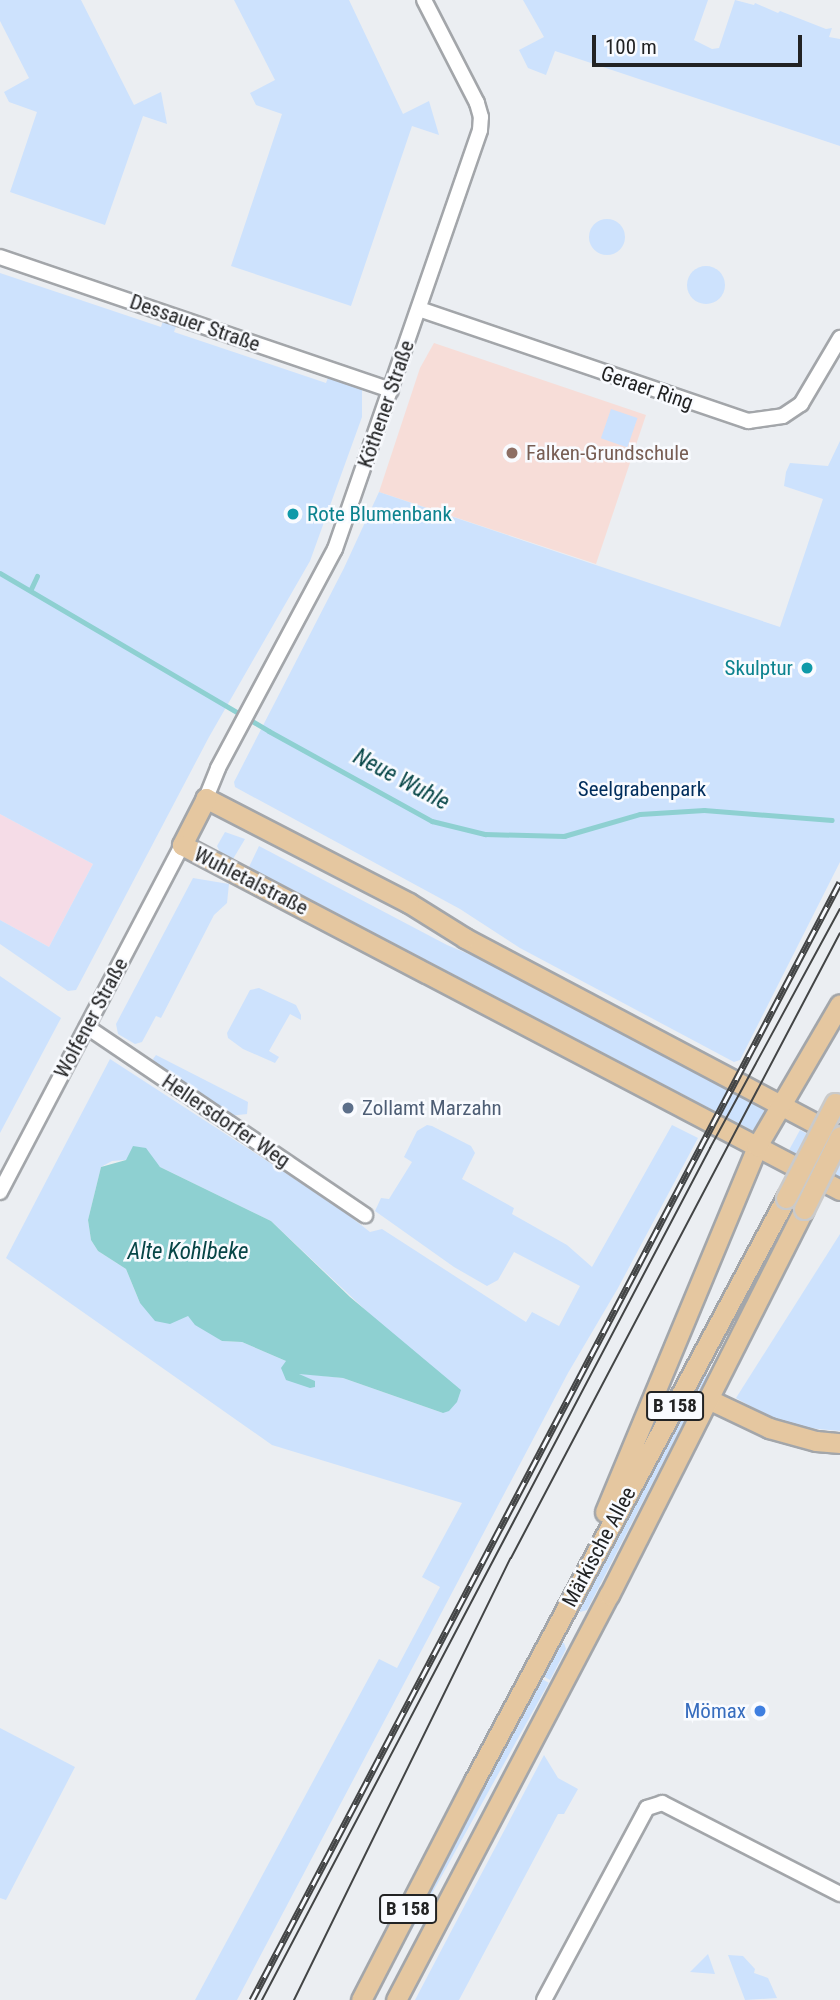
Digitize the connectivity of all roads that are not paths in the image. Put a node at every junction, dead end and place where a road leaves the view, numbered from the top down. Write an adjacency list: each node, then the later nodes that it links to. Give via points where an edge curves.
1 (424, 0): 3 (street, Köthener Straße, via 481,117)
2 (0, 257): 5 (street, Dessauer Straße)
3 (419, 309): 4 (street, Geraer Ring, via 748,421 783,416 801,404); 5 (street, Köthener Straße)
4 (840, 338)
5 (391, 390): 6 (street, Köthener Straße, via 335,549)
6 (206, 798): 7 (main road, Wuhletalstraße); 11 (main road)
7 (182, 845): 9 (street, Wolfener Straße); 13 (main road, Wuhletalstraße)
8 (840, 1004): 11 (main road)
9 (87, 1027): 15 (street, Wolfener Straße); 16 (street, Hellersdorfer Weg)
10 (838, 1098): 19 (main road, Märkische Allee / B 158, bridge)
11 (780, 1105): 12 (main road); 13 (main road)
12 (840, 1136): 17 (main road, Märkische Allee / B 158, bridge)
13 (757, 1146): 14 (main road, Wuhletalstraße); 19 (main road)
14 (840, 1189)
15 (0, 1192)
16 (365, 1215)
17 (708, 1399): 18 (main road, via 768,1428); 22 (main road, Märkische Allee / B 158)
18 (840, 1443)
19 (564, 1614): 21 (main road, Märkische Allee / B 158)
20 (840, 1894): 23 (street, via 662,1803 647,1808)
21 (361, 2000)
22 (396, 2000)
23 (544, 2000)

